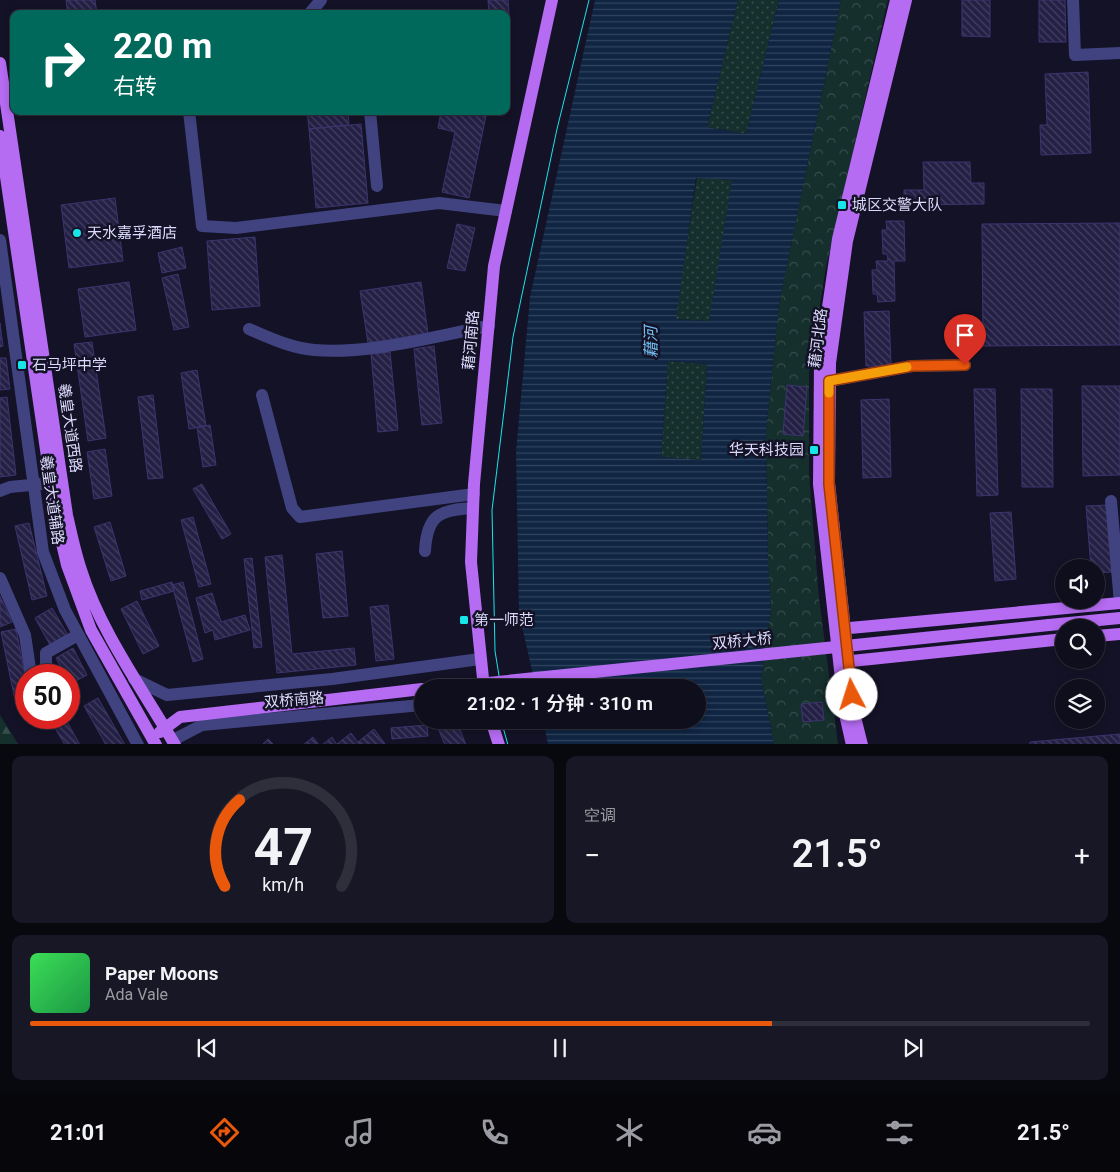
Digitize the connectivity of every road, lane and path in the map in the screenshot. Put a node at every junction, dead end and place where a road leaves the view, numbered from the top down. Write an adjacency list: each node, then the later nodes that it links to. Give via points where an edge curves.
1 (321, 0): 6 (street)
2 (552, 0): 13 (main road, 藉河南路)
3 (896, 0): 30 (main road, 藉河北路, via 838,239 820,362 819,484)
4 (906, 0): 18 (main road, 藉河北路, via 848,241)
5 (1073, 0): 7 (street, via 1075,55)
6 (313, 10)
7 (1120, 53)
8 (0, 63): 41 (main road, 羲皇大道西路, via 67,515 81,572)
9 (189, 115): 13 (street, via 202,226 236,228 439,203)
10 (370, 115): 12 (street)
11 (0, 136): 20 (main road, 羲皇大道西路)
12 (377, 186)
13 (506, 210): 15 (main road, 藉河南路, via 494,266)
14 (0, 240): 21 (street, 羲皇大道辅路)
15 (489, 326): 16 (street, via 354,350 313,350 282,343); 23 (main road, 藉河南路)
16 (249, 329)
17 (965, 365): 18 (street, via 912,366)
18 (829, 381): 30 (main road, 藉河北路, via 829,484)
19 (262, 395): 23 (street, via 292,508 300,517)
20 (51, 483): 21 (street); 46 (main road, 羲皇大道西路, via 67,566 91,630)
21 (33, 484): 22 (street); 32 (street, 羲皇大道辅路, via 43,552)
22 (0, 491)
23 (474, 494): 25 (main road, 藉河南路)
24 (1111, 501): 28 (street)
25 (473, 508): 26 (street, via 446,511 434,520 426,532); 35 (main road, 藉河南路, via 471,562)
26 (425, 551)
27 (0, 578): 37 (street, via 25,635)
28 (1120, 603): 30 (main road)
29 (1120, 618): 40 (main road, 双桥大桥, bridge)
30 (842, 628): 36 (main road, 藉河北路)
31 (1120, 634): 33 (main road)
32 (78, 635): 38 (street, via 46,653); 48 (street, 羲皇大道辅路)
33 (1105, 635)
34 (1055, 640): 36 (main road)
35 (480, 659): 39 (main road, 藉河南路); 41 (street, via 332,679 168,695)
36 (845, 661): 50 (main road, 藉河北路, via 845,714); 51 (main road, 藉河北路)
37 (30, 664)
38 (46, 664)
39 (483, 679)
40 (526, 679)
41 (134, 680): 44 (main road, 羲皇大道西路)
42 (414, 690): 44 (main road, via 180,716)
43 (414, 706): 47 (street, 双桥南路, via 202,725)
44 (165, 728): 46 (main road); 47 (main road, 羲皇大道西路)
45 (494, 729): 49 (main road)
46 (154, 741)
47 (179, 741)
48 (138, 744)
49 (499, 744)
50 (852, 744)
51 (862, 744)

